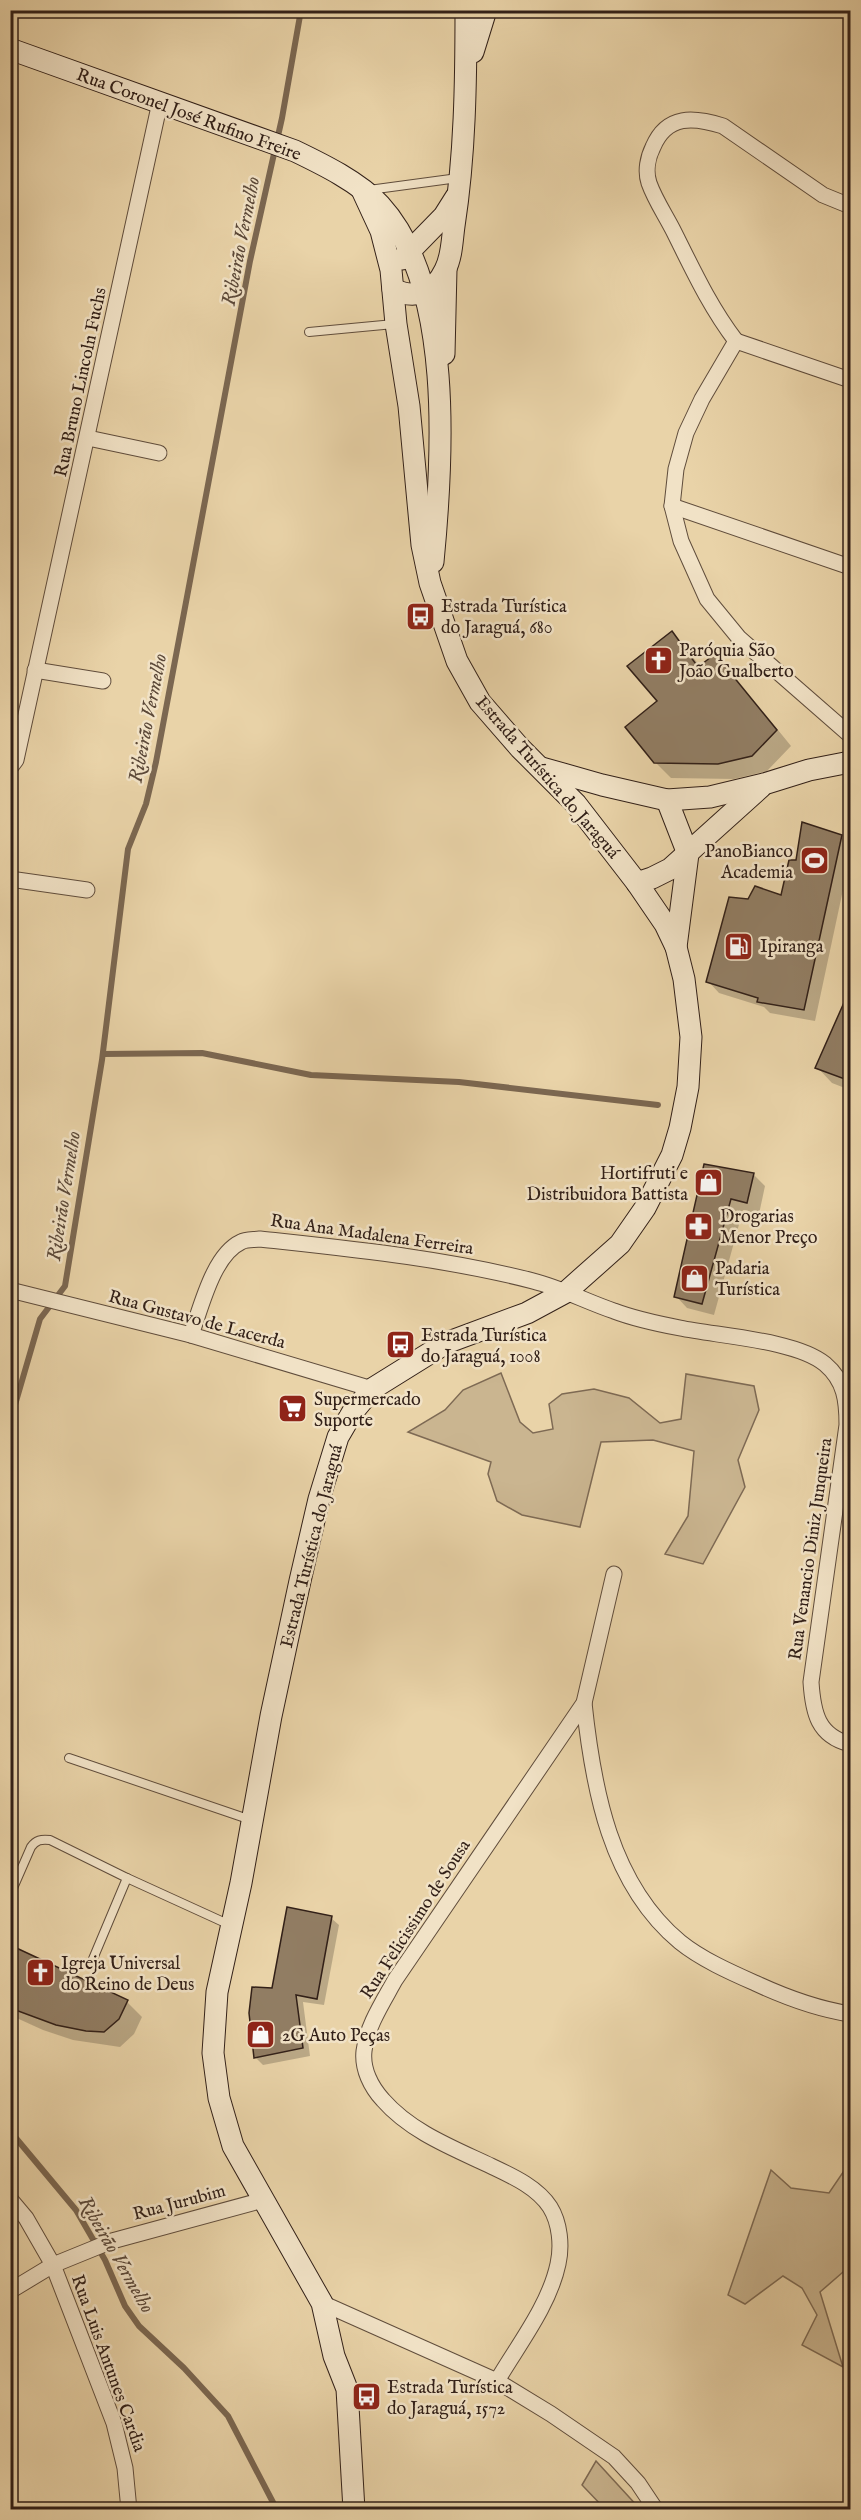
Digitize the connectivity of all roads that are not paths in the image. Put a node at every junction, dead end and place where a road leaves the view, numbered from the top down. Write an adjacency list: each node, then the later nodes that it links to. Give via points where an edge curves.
1 (466, 10): 4 (main road)
2 (486, 10): 4 (main road)
3 (10, 49): 5 (main road, Rua Coronel José Rufino Freire)
4 (466, 76): 6 (main road)
5 (160, 102): 7 (main road, Rua Coronel José Rufino Freire, via 295,151 327,166); 18 (street, Rua Bruno Lincoln Fuchs)
6 (459, 185): 7 (lane); 9 (main road, via 444,216); 10 (main road)
7 (362, 190): 9 (main road, Rua Coronel José Rufino Freire, via 379,204); 11 (main road, via 381,231)
8 (850, 206): 15 (street, via 823,195 723,126 695,118 680,120 667,126 656,139 649,155 649,182 716,314)
9 (411, 250): 11 (main road); 12 (main road, Rua Coronel José Rufino Freire)
10 (446, 269): 12 (main road); 17 (main road, via 445,348)
11 (392, 280): 12 (main road, via 408,295); 13 (main road, Estrada Turística do Jaraguá)
12 (424, 294): 17 (main road, Estrada Turística do Jaraguá)
13 (396, 324): 14 (lane); 22 (main road, Estrada Turística do Jaraguá)
14 (309, 332)
15 (736, 341): 16 (street); 20 (street, via 686,433 676,469)
16 (850, 380)
17 (440, 381): 22 (main road, Estrada Turística do Jaraguá, via 438,492)
18 (88, 438): 19 (street); 23 (street, Rua Bruno Lincoln Fuchs)
19 (159, 453)
20 (672, 506): 21 (street); 25 (street, via 681,541 707,599 739,638)
21 (850, 567)
22 (430, 583): 27 (main road, Estrada Turística do Jaraguá, via 457,661 480,702)
23 (35, 670): 24 (street); 28 (street, Rua Bruno Lincoln Fuchs, via 16,760)
24 (103, 681)
25 (850, 735)
26 (850, 762): 29 (main road)
27 (538, 767): 30 (main road); 32 (main road, Estrada Turística do Jaraguá)
28 (10, 768)
29 (764, 784): 31 (main road, via 710,797); 33 (main road)
30 (602, 785): 31 (main road); 32 (main road, via 583,790)
31 (668, 800): 33 (main road)
32 (576, 804): 35 (main road, Estrada Turística do Jaraguá)
33 (688, 854): 35 (main road, via 670,869); 37 (main road)
34 (10, 879): 36 (street)
35 (637, 883): 37 (main road, Estrada Turística do Jaraguá)
36 (87, 890)
37 (676, 947): 39 (main road, Estrada Turística do Jaraguá, via 691,1037 688,1087 672,1155 645,1208 620,1244)
38 (17, 1292): 40 (street, Rua Gustavo de Lacerda)
39 (566, 1292): 40 (street, Rua Ana Madalena Ferreira, via 473,1267 394,1254 260,1239 242,1241 218,1265); 41 (main road, Estrada Turística do Jaraguá, via 526,1313 446,1343); 44 (street, Rua Venancio Diniz Junqueira, via 627,1315 799,1352 824,1363 838,1378 847,1396 848,1425 811,1682 813,1705 821,1726 836,1740)
40 (191, 1335): 41 (street, Rua Gustavo de Lacerda)
41 (372, 1389): 46 (main road, Estrada Turística do Jaraguá, via 338,1437 319,1499 271,1716)
42 (614, 1574): 43 (street, Rua Felicissimo de Sousa)
43 (584, 1703): 51 (street, via 591,1764 607,1828 626,1873 653,1916 681,1942 730,1972 783,1996); 57 (street, Rua Felicissimo de Sousa, via 395,1980 371,2025 364,2051 374,2090 396,2115 533,2189 550,2206 557,2223 559,2263 552,2285)
44 (850, 1744)
45 (69, 1758): 46 (lane)
46 (253, 1821): 49 (main road, Estrada Turística do Jaraguá)
47 (127, 1878): 48 (lane, via 42,1839 31,1847); 49 (lane); 50 (lane)
48 (10, 1895)
49 (231, 1926): 53 (main road, Estrada Turística do Jaraguá, via 217,1992 213,2053 219,2098 233,2146)
50 (90, 1966)
51 (850, 2014)
52 (10, 2199): 54 (street, Rua Luis Antunes Cardia, via 26,2218)
53 (263, 2200): 54 (street, Rua Jurubim, via 112,2241); 56 (main road, Estrada Turística do Jaraguá)
54 (53, 2265): 55 (street, Rua Jurubim); 58 (street, Rua Luis Antunes Cardia, via 114,2423 125,2468)
55 (10, 2291)
56 (322, 2303): 57 (street); 59 (main road, Estrada Turística do Jaraguá, via 334,2356 347,2389)
57 (497, 2381): 60 (street, via 614,2457)
58 (129, 2510)
59 (354, 2510)
60 (656, 2510)

